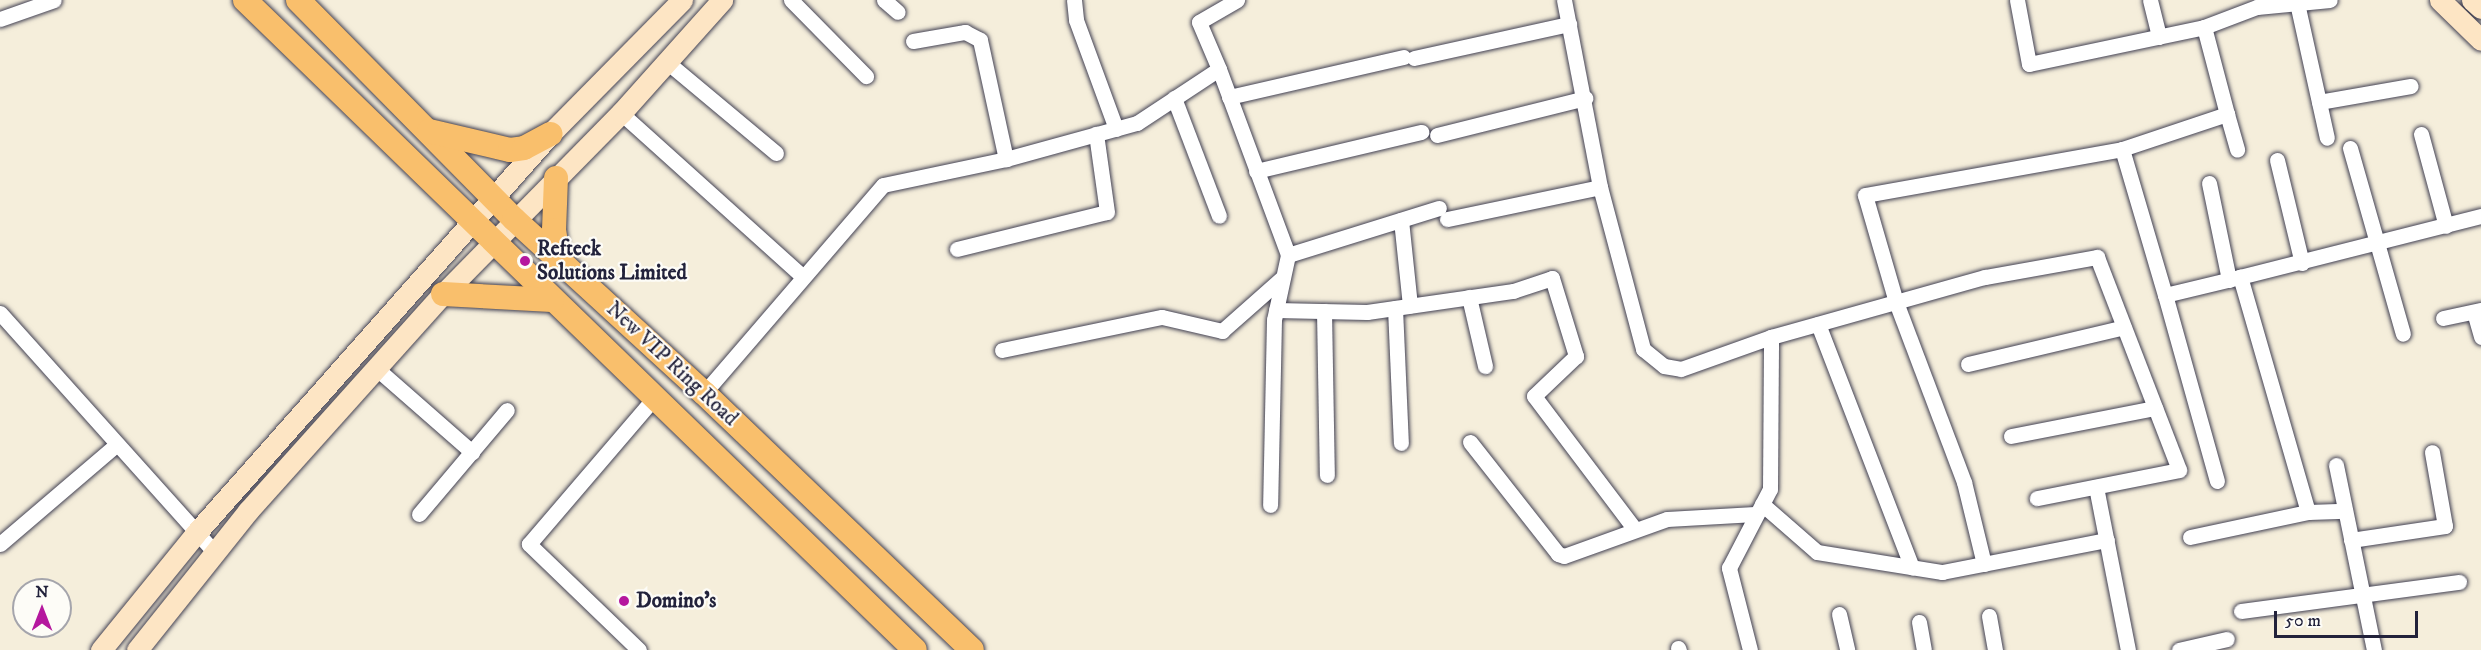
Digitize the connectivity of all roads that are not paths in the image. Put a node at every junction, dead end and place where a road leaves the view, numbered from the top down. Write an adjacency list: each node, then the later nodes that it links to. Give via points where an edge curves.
1 (54, 0): 16 (street)
2 (245, 0): 59 (main road, New VIP Ring Road)
3 (298, 0): 37 (main road, New VIP Ring Road)
4 (682, 0): 39 (street)
5 (722, 0): 26 (street)
6 (791, 0): 28 (street)
7 (885, 0): 19 (street)
8 (1074, 0): 36 (street, via 1076,20)
9 (1237, 0): 27 (street, via 1199,22)
10 (1564, 0): 21 (street)
11 (2017, 0): 23 (street, via 2029,64)
12 (2150, 0): 23 (street)
13 (2330, 0): 17 (street)
14 (2440, 0): 24 (street)
15 (2472, 0): 18 (street)
16 (32, 3): 20 (street)
17 (2297, 3): 22 (street, via 2257,7); 33 (street)
18 (2481, 8)
19 (898, 12)
20 (0, 19)
21 (1569, 24): 30 (street); 32 (street)
22 (2204, 27): 23 (street); 35 (street)
23 (2159, 37)
24 (2481, 40)
25 (913, 41): 48 (street, via 965,32 980,40)
26 (667, 62): 34 (street); 47 (street)
27 (1219, 69): 30 (street); 31 (street)
28 (866, 76)
29 (2411, 86): 33 (street)
30 (1229, 97): 50 (street)
31 (1174, 98): 36 (street, via 1137,123); 55 (street)
32 (1585, 98): 42 (street); 53 (street)
33 (2319, 102): 43 (street)
34 (621, 113): 51 (street); 67 (street)
35 (2227, 114): 45 (street); 46 (street)
36 (1116, 129): 40 (street)
37 (427, 130): 39 (main road, via 510,150 524,148); 54 (main road, New VIP Ring Road)
38 (1421, 132): 50 (street)
39 (550, 134): 54 (street)
40 (1096, 134): 48 (street); 63 (street, via 1107,212)
41 (2421, 134): 60 (street)
42 (1437, 135)
43 (2327, 138)
44 (2350, 148): 62 (street)
45 (2122, 149): 71 (street); 74 (street, via 1865,195)
46 (2236, 150)
47 (776, 153)
48 (1006, 159): 67 (street, via 883,185)
49 (2277, 160): 66 (street)
50 (1256, 171): 64 (street)
51 (556, 178): 57 (street); 65 (main road, via 554,230)
52 (2209, 183): 69 (street)
53 (1600, 186): 58 (street); 84 (street, via 1643,350 1650,359 1682,369)
54 (495, 199): 57 (main road, New VIP Ring Road); 59 (street)
55 (1219, 216)
56 (2481, 216): 60 (street)
57 (514, 219): 61 (street); 65 (main road, New VIP Ring Road)
58 (1401, 220): 64 (street); 75 (street)
59 (473, 222): 61 (main road, New VIP Ring Road); 113 (street)
60 (2446, 225): 62 (street)
61 (493, 240): 70 (street); 73 (main road, New VIP Ring Road)
62 (2376, 245): 66 (street); 83 (street)
63 (957, 249)
64 (1288, 255): 68 (street)
65 (559, 260): 90 (main road, New VIP Ring Road)
66 (2302, 262): 69 (street)
67 (802, 276): 90 (street)
68 (1283, 277): 76 (street); 86 (street, via 1222,331 1162,317)
69 (2235, 278): 71 (street); 110 (street)
70 (443, 294): 73 (main road); 89 (street)
71 (2165, 295): 103 (street)
72 (1469, 297): 75 (street); 88 (street); 112 (street, via 1514,291 1552,278 1576,356 1534,396)
73 (552, 300): 91 (main road, New VIP Ring Road)
74 (1896, 302): 81 (street); 82 (street, via 1985,277 2097,257); 119 (street, via 1964,482)
75 (1402, 307): 77 (street); 96 (street)
76 (1276, 310): 77 (street); 107 (street)
77 (1323, 311): 102 (street)
78 (2478, 311): 80 (street); 85 (street)
79 (0, 313): 97 (street)
80 (2443, 318)
81 (1818, 324): 84 (street); 120 (street)
82 (2124, 327): 87 (street); 92 (street)
83 (2403, 333)
84 (1771, 337): 108 (street, via 1770,489)
85 (2481, 337)
86 (1002, 350)
87 (1968, 364)
88 (1485, 366)
89 (376, 368): 98 (street); 118 (street)
90 (704, 393): 100 (main road, New VIP Ring Road)
91 (654, 398): 105 (main road, New VIP Ring Road); 131 (street, via 529,544)
92 (2155, 408): 94 (street); 104 (street, via 2179,470)
93 (507, 410): 98 (street)
94 (2011, 436)
95 (1470, 442): 112 (street, via 1558,554 1580,552)
96 (1401, 443)
97 (116, 445): 113 (street); 117 (street)
98 (472, 452): 111 (street)
99 (2432, 452): 116 (street, via 2445,526)
100 (780, 465): 105 (main road); 133 (main road, New VIP Ring Road)
101 (2336, 465): 109 (street)
102 (1327, 475)
103 (2217, 481)
104 (2097, 487): 106 (street); 115 (street)
105 (754, 495): 132 (main road, New VIP Ring Road)
106 (2037, 498)
107 (1270, 505)
108 (1759, 509): 112 (street, via 1686,516); 120 (street, via 1817,552); 134 (street, via 1729,568)
109 (2345, 511): 110 (street); 116 (street)
110 (2308, 512): 114 (street)
111 (419, 514)
112 (1634, 528)
113 (196, 533): 118 (street); 129 (street)
114 (2190, 537)
115 (2107, 540): 119 (street); 128 (street)
116 (2351, 540): 122 (street)
117 (0, 544)
118 (215, 553): 130 (street)
119 (1984, 564): 120 (street, via 1942,572)
120 (1912, 567)
121 (2459, 582): 122 (street)
122 (2362, 595): 123 (street); 139 (street)
123 (2241, 611)
124 (1839, 614): 135 (street)
125 (1989, 616): 137 (street)
126 (1919, 622): 136 (street)
127 (2227, 639): 138 (street)
128 (2123, 649)
129 (101, 650)
130 (137, 650)
131 (639, 650)
132 (915, 650)
133 (972, 650)
134 (1750, 650)
135 (1846, 650)
136 (1924, 650)
137 (1995, 650)
138 (2178, 650)
139 (2374, 650)

